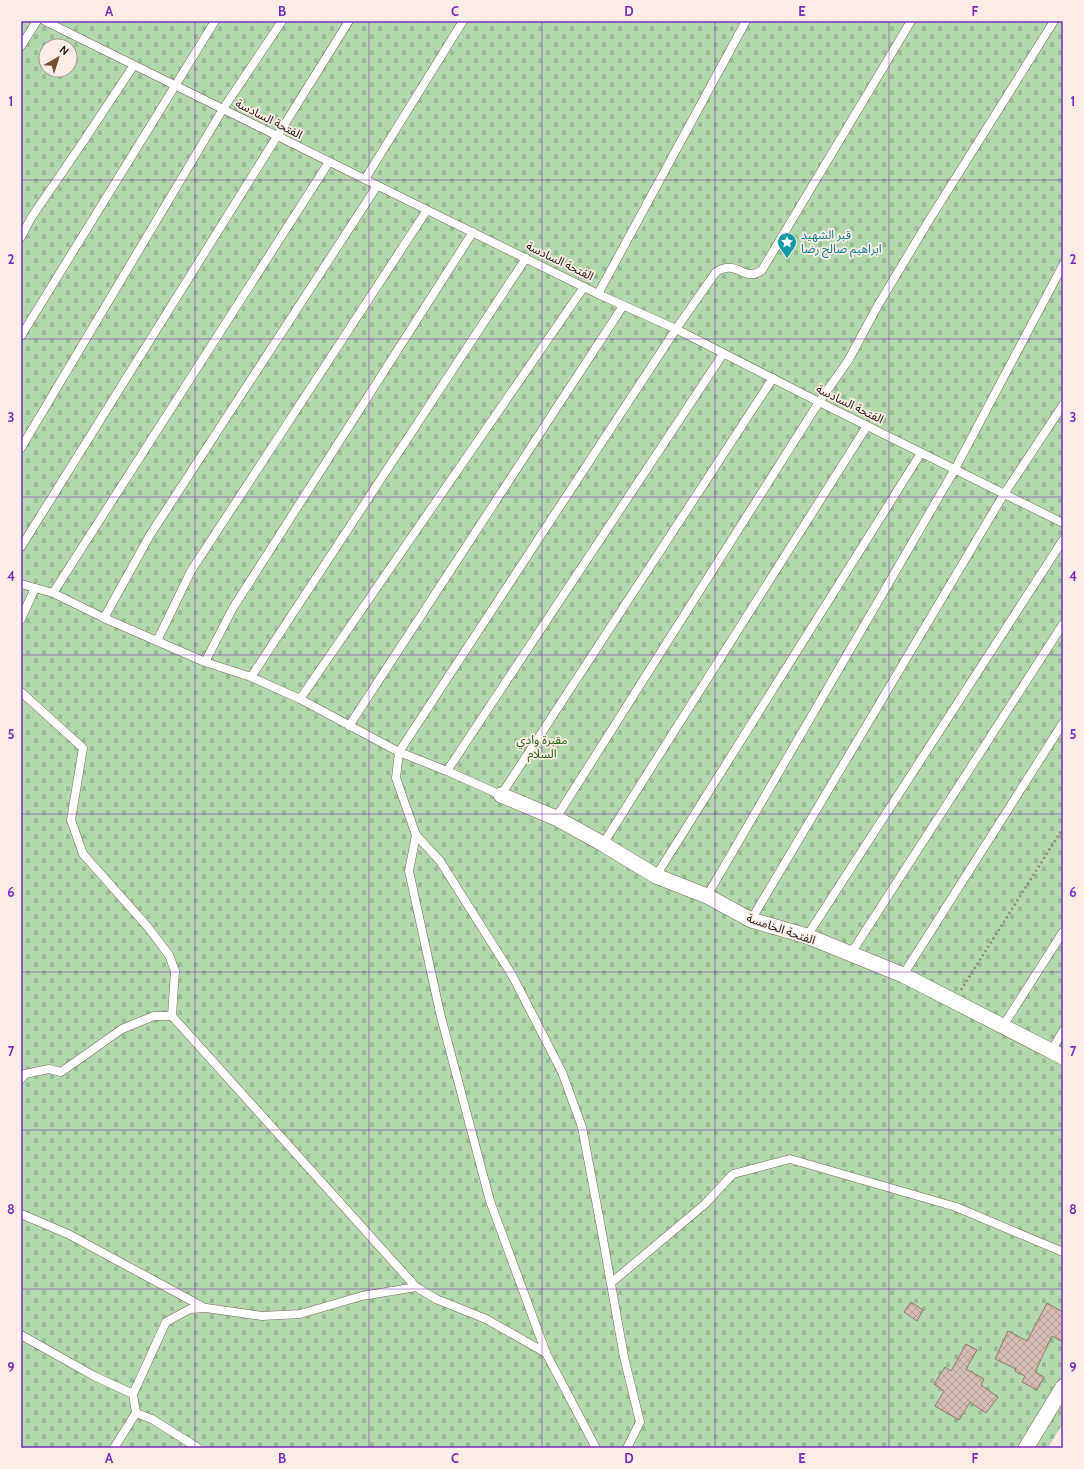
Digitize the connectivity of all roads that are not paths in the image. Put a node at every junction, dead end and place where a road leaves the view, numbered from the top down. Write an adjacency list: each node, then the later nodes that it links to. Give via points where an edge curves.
1 (37, 21): 10 (lane)
2 (45, 21): 11 (lane, الفتحة السادسة)
3 (215, 21): 12 (lane)
4 (282, 21): 13 (lane)
5 (350, 21): 14 (lane)
6 (463, 21): 16 (lane)
7 (746, 21): 24 (lane)
8 (911, 21): 26 (lane, via 762,270 750,275 724,267 716,272)
9 (1054, 21): 30 (lane, via 928,222 848,361)
10 (21, 46)
11 (134, 65): 12 (lane, الفتحة السادسة); 20 (lane, via 31,218)
12 (175, 86): 13 (lane, الفتحة السادسة); 27 (lane)
13 (223, 109): 14 (lane, الفتحة السادسة); 33 (lane)
14 (277, 136): 15 (lane, الفتحة السادسة); 39 (lane)
15 (329, 162): 16 (lane, الفتحة السادسة); 42 (lane)
16 (365, 179): 17 (lane, الفتحة السادسة)
17 (377, 186): 18 (lane, الفتحة السادسة); 43 (lane, via 150,535)
18 (427, 210): 19 (lane, الفتحة السادسة); 46 (lane, via 191,571)
19 (473, 232): 21 (lane, الفتحة السادسة); 47 (lane, via 233,608)
20 (21, 237)
21 (526, 258): 23 (lane, الفتحة السادسة); 48 (lane)
22 (1063, 265): 35 (lane)
23 (584, 287): 24 (lane, الفتحة السادسة); 50 (lane)
24 (598, 294): 25 (lane, الفتحة السادسة)
25 (624, 306): 26 (lane, الفتحة السادسة); 52 (lane)
26 (676, 329): 28 (lane, الفتحة السادسة); 53 (lane)
27 (21, 336)
28 (723, 354): 29 (lane, الفتحة السادسة); 54 (lane)
29 (773, 378): 30 (lane, الفتحة السادسة); 55 (lane)
30 (819, 402): 32 (lane, الفتحة السادسة); 56 (lane)
31 (1063, 405): 36 (lane)
32 (867, 426): 34 (lane, الفتحة السادسة); 58 (lane)
33 (21, 448)
34 (921, 453): 35 (lane, الفتحة السادسة); 59 (lane)
35 (955, 469): 36 (lane, الفتحة السادسة); 60 (lane)
36 (1004, 494): 37 (lane, الفتحة السادسة); 61 (lane)
37 (1063, 523)
38 (1063, 540): 63 (lane)
39 (21, 547)
40 (21, 584): 41 (lane)
41 (35, 588): 42 (lane); 44 (lane)
42 (53, 593): 43 (lane)
43 (104, 618): 46 (lane)
44 (21, 619)
45 (1063, 624): 64 (lane)
46 (157, 641): 47 (lane)
47 (205, 662): 48 (lane)
48 (251, 677): 50 (lane)
49 (21, 692): 66 (lane, via 83,748 71,820 83,854 169,954 175,971)
50 (300, 699): 52 (lane)
51 (1063, 723): 65 (lane)
52 (350, 726): 53 (lane)
53 (400, 752): 54 (lane); 57 (lane, via 396,778)
54 (447, 771): 55 (lane)
55 (501, 795): 56 (street, الفتحة الخامسة)
56 (556, 818): 58 (street, الفتحة الخامسة)
57 (416, 834): 73 (lane, via 440,861 512,975 562,1072 582,1126); 77 (lane, via 409,871 440,1013 490,1201)
58 (604, 844): 59 (street, الفتحة الخامسة)
59 (656, 876): 60 (street, الفتحة الخامسة)
60 (706, 896): 61 (street, الفتحة الخامسة)
61 (751, 920): 63 (street, الفتحة الخامسة)
62 (1063, 932): 67 (lane)
63 (807, 936): 64 (street, الفتحة الخامسة)
64 (850, 955): 65 (street, الفتحة الخامسة)
65 (903, 975): 67 (street, الفتحة الخامسة)
66 (172, 1016): 70 (lane, via 154,1016 122,1029 61,1072 49,1068 25,1074); 74 (lane)
67 (1004, 1026): 69 (street, الفتحة الخامسة)
68 (1063, 1031): 69 (lane)
69 (1057, 1054)
70 (21, 1079)
71 (21, 1214): 75 (lane, via 68,1234)
72 (1063, 1252): 73 (lane, via 956,1207 790,1159 733,1174 705,1204)
73 (611, 1283): 84 (lane, via 624,1357 640,1422)
74 (416, 1287): 75 (lane, via 362,1296 300,1314 262,1316); 77 (lane, via 436,1299 486,1319)
75 (206, 1308): 79 (lane, via 190,1309 166,1322)
76 (21, 1335): 79 (lane, via 94,1376)
77 (546, 1353): 83 (lane)
78 (1063, 1387): 85 (street)
79 (133, 1394): 80 (lane)
80 (136, 1413): 81 (lane); 82 (lane, via 152,1419)
81 (114, 1448)
82 (198, 1448)
83 (596, 1448)
84 (627, 1448)
85 (1026, 1448)

